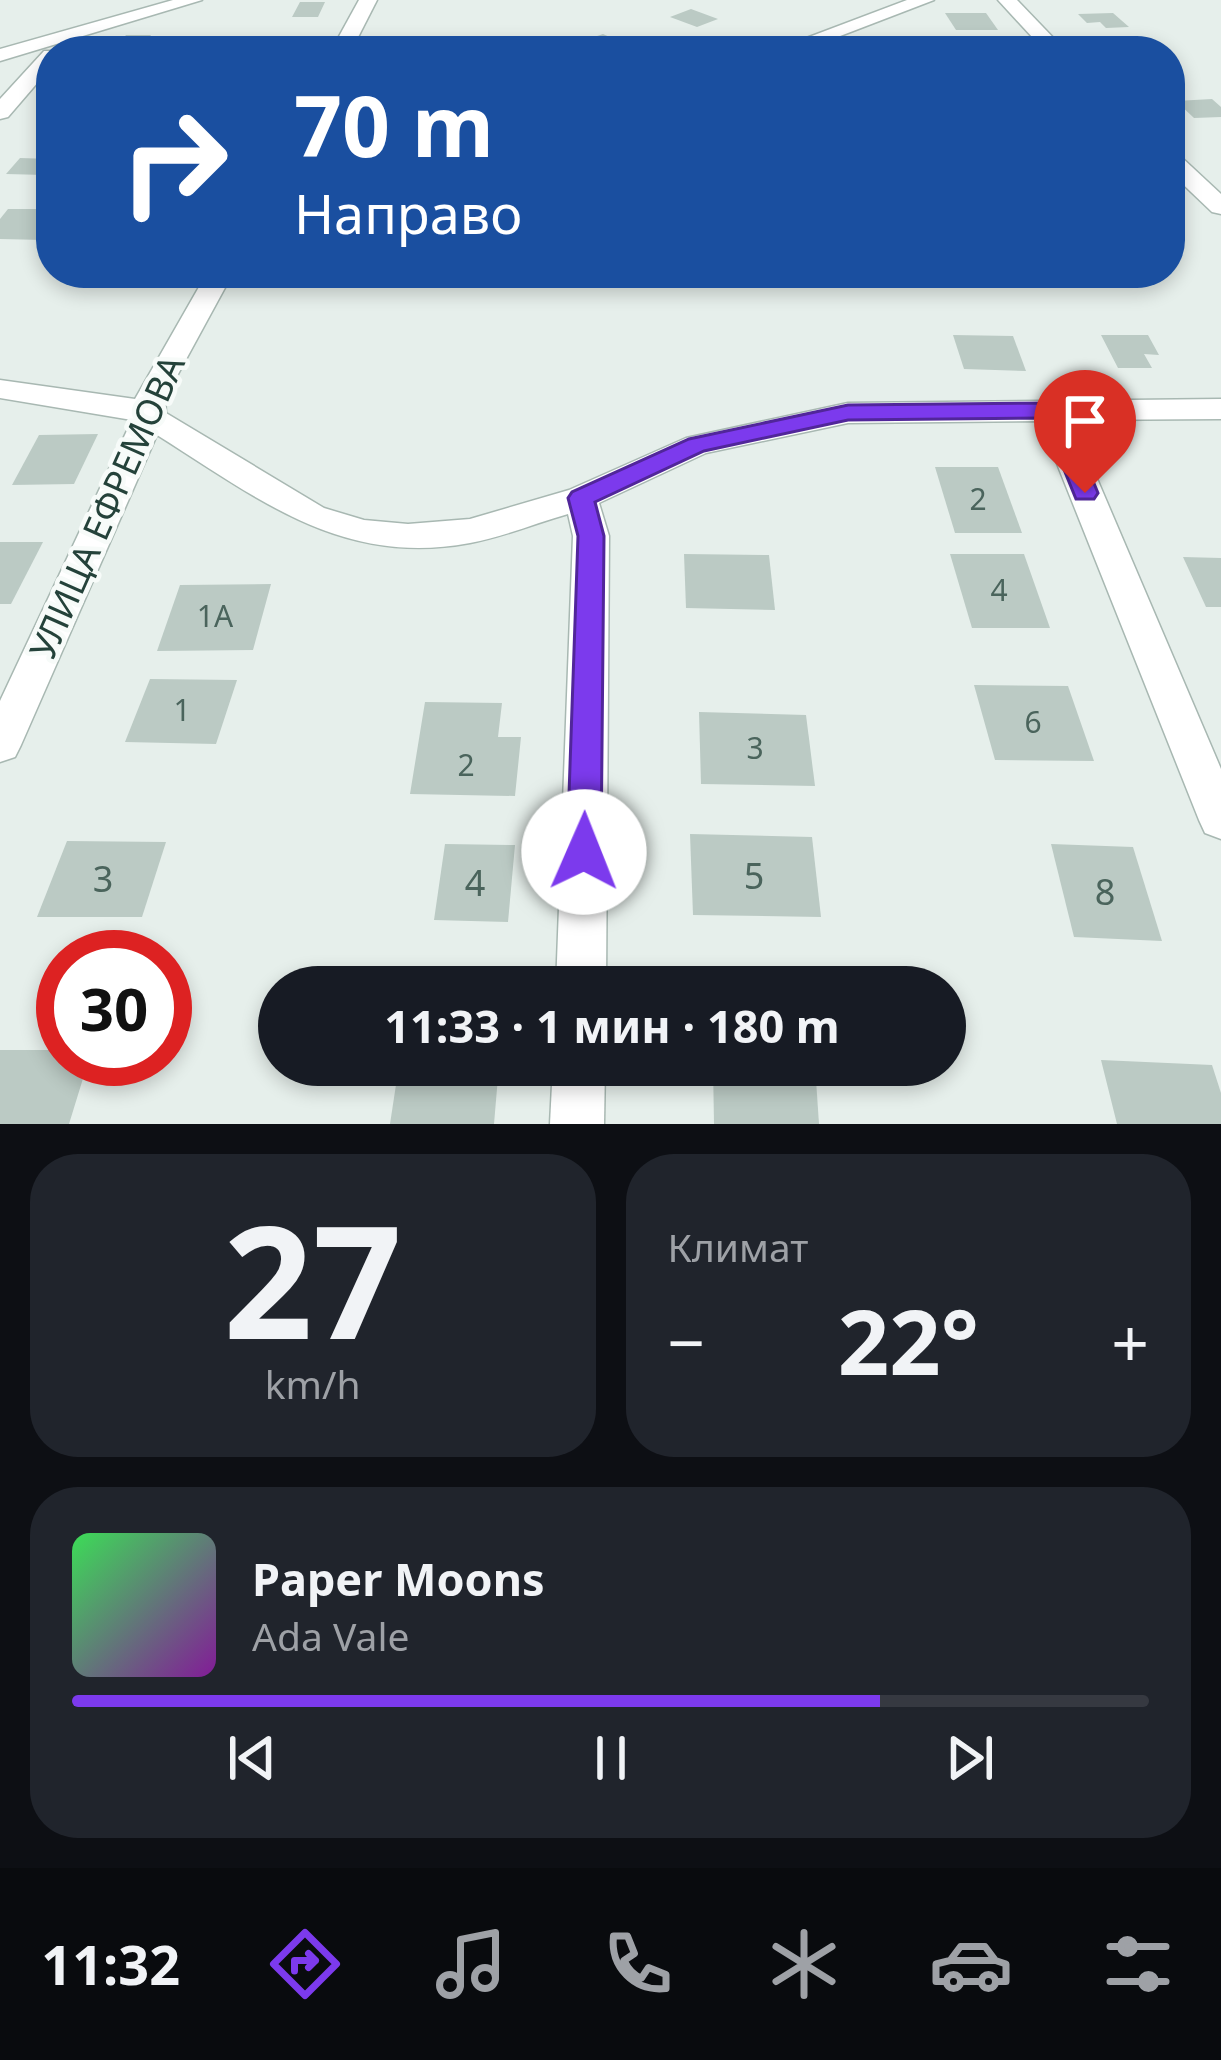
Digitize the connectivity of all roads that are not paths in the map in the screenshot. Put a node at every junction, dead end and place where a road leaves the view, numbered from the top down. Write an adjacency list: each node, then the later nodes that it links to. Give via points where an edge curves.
1 (193, 0): 5 (street)
2 (368, 0): 6 (street)
3 (925, 0): 7 (street)
4 (1007, 0): 8 (street)
5 (88, 36)
6 (348, 36)
7 (824, 36)
8 (1042, 36)
9 (36, 51): 10 (street)
10 (0, 55)
11 (36, 65): 12 (street)
12 (0, 112)
13 (1185, 173): 14 (street)
14 (1221, 207)
15 (212, 288): 19 (street, УЛИЦА ЕФРЕМОВА, via 150,398)
16 (0, 389): 19 (street)
17 (1221, 409): 18 (street)
18 (1052, 411): 20 (street, via 848,412 697,445); 22 (street)
19 (150, 415): 20 (street, via 312,516 363,532 470,531); 21 (street, УЛИЦА ЕФРЕМОВА)
20 (581, 498): 23 (street, via 591,536)
21 (0, 745)
22 (1221, 820)
23 (581, 966)
24 (579, 1086): 25 (street)
25 (578, 1124)

